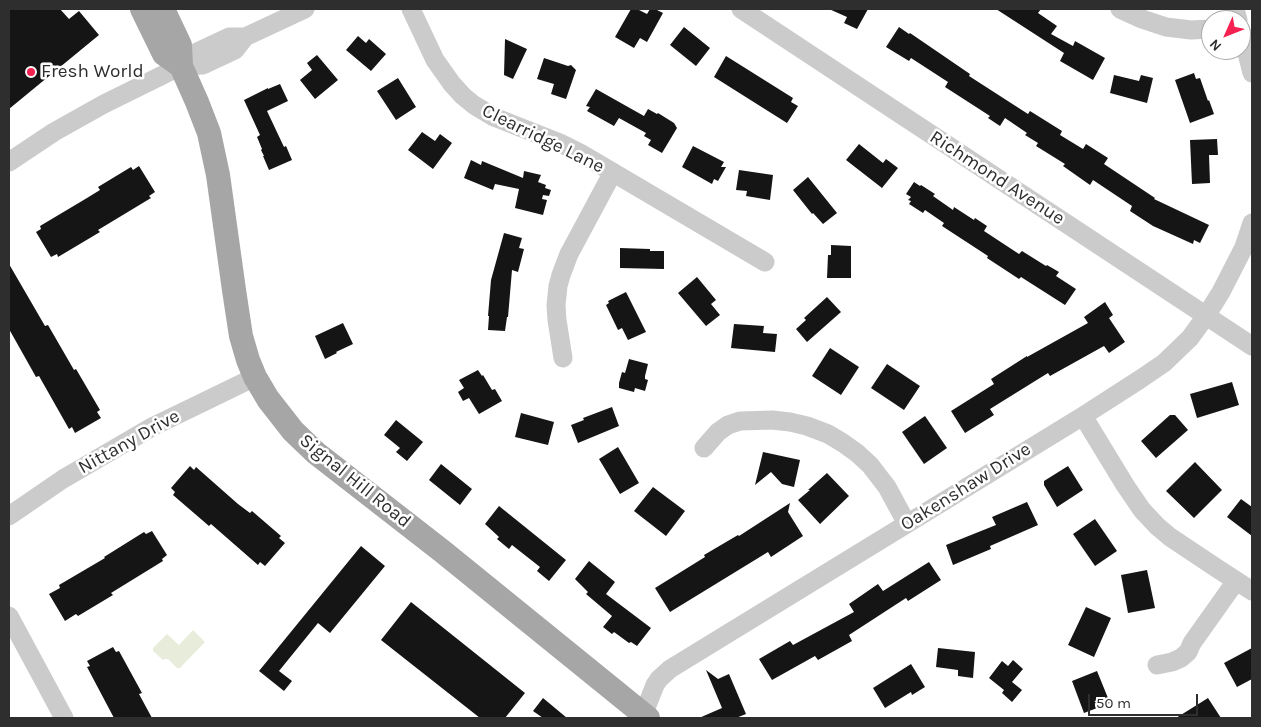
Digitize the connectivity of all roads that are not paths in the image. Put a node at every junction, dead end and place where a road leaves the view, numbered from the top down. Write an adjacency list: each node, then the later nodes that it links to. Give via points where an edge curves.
1 (142, 9): 9 (main road, Signal Hill Road, via 164,54)
2 (163, 9): 9 (main road, Signal Hill Road, via 180,45)
3 (305, 9): 9 (street, via 244,37 235,50 203,65)
4 (411, 9): 12 (street, Clearridge Lane, via 435,60 452,84 474,105 494,117 560,143)
5 (741, 9): 15 (street, Richmond Avenue)
6 (1120, 9): 7 (street, via 1166,27)
7 (1201, 30)
8 (1249, 60): 10 (street)
9 (181, 66): 11 (street, via 104,104); 18 (main road, Signal Hill Road, via 198,102 215,157 241,336)
10 (1252, 73)
11 (9, 162)
12 (613, 172): 14 (street, Clearridge Lane); 17 (street, via 561,275 556,305)
13 (1252, 223): 15 (street, Oakenshaw Drive, via 1241,254)
14 (765, 262)
15 (1206, 316): 16 (street, Richmond Avenue); 19 (street, Oakenshaw Drive, via 1190,338 1164,363)
16 (1252, 346)
17 (563, 358)
18 (255, 377): 21 (street, Nittany Drive, via 152,427 63,479); 26 (main road, Signal Hill Road, via 287,424 316,453)
19 (1083, 416): 22 (street, Oakenshaw Drive); 23 (street, via 1125,485 1157,526)
20 (704, 448): 22 (street, via 718,432 740,421 772,420 807,426 843,443 870,465 887,486)
21 (9, 516)
22 (907, 524): 26 (street, Oakenshaw Drive, via 670,670 655,685)
23 (1244, 586): 25 (street, via 1192,643 1188,652 1172,662)
24 (9, 616): 27 (street)
25 (1157, 665)
26 (645, 717)
27 (64, 718)

